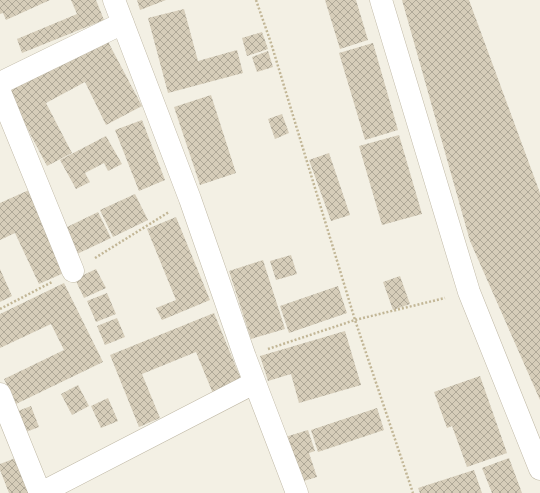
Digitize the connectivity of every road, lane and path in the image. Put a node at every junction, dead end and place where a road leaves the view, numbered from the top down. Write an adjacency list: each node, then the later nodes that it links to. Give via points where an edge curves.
1 (114, 0): 4 (street)
2 (256, 0): 9 (path)
3 (381, 0): 8 (street)
4 (124, 23): 5 (street); 10 (street)
5 (0, 83)
6 (0, 92): 7 (street)
7 (73, 271)
8 (469, 292): 9 (path); 13 (street)
9 (355, 320): 10 (path); 16 (path)
10 (245, 357): 11 (street)
11 (254, 383): 14 (street); 15 (street)
12 (0, 394): 14 (street)
13 (540, 469)
14 (41, 493)
15 (297, 493)
16 (413, 493)

